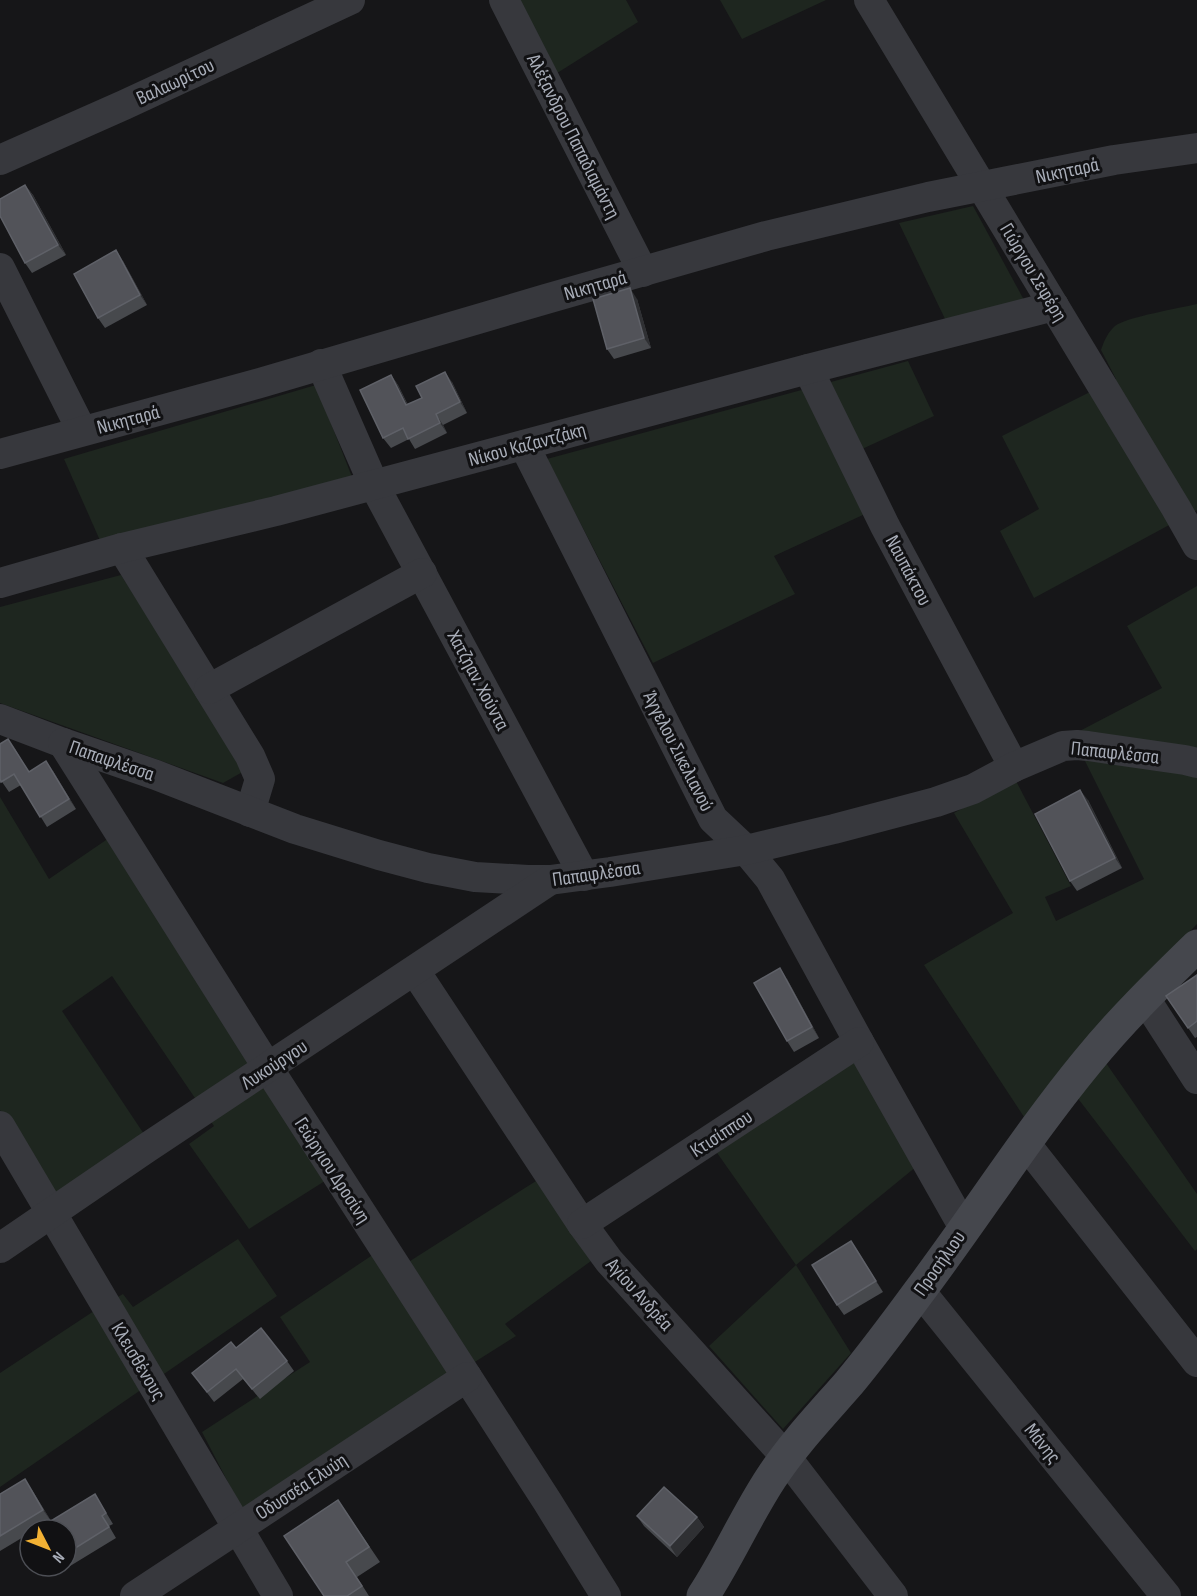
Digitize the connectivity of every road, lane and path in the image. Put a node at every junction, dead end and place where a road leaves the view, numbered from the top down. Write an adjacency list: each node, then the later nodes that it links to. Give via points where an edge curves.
1 (350, 0): 5 (street, Βαλαωρίτου)
2 (504, 0): 8 (street, Αλέξανδρου Παπαδιαμάντη)
3 (869, 0): 6 (street, Γιώργου Σεφέρη)
4 (1197, 148): 6 (street, Νικηταρά, via 1114,160)
5 (0, 160)
6 (984, 187): 8 (street, Νικηταρά, via 766,236); 9 (street, Γιώργου Σεφέρη)
7 (0, 268): 12 (street)
8 (643, 272): 10 (street, Νικηταρά)
9 (1054, 306): 11 (street, Νίκου Καζαντζάκη); 16 (street, Γιώργου Σεφέρη)
10 (321, 364): 12 (street, Νικηταρά); 15 (street, Χατζηαν. Χούντα)
11 (808, 369): 13 (street, Νίκου Καζαντζάκη); 24 (street, Ναυπάκτου, via 885,526)
12 (82, 431): 14 (street, Νικηταρά)
13 (525, 445): 15 (street, Νίκου Καζαντζάκη); 26 (street, Άγγελου Σικελιανού, via 713,819)
14 (0, 454)
15 (374, 485): 17 (street, Νίκου Καζαντζάκη); 18 (street, Χατζηαν. Χούντα)
16 (1197, 545)
17 (122, 548): 19 (street, Νίκου Καζαντζάκη); 20 (street)
18 (422, 573): 20 (street); 27 (street, Χατζηαν. Χούντα)
19 (0, 583)
20 (209, 689): 25 (street, via 260,779)
21 (6, 727): 22 (street, Παπαφλέσσα)
22 (63, 743): 25 (street, Παπαφλέσσα); 33 (street, Γεώργιου Δροσίνη)
23 (1197, 763): 24 (street, Παπαφλέσσα, via 1077,745 1056,749)
24 (1014, 767): 26 (street, Παπαφλέσσα, via 973,789 936,802)
25 (250, 812): 28 (street, Παπαφλέσσα, via 294,829 428,868 487,878)
26 (746, 850): 27 (street, Παπαφλέσσα); 32 (street, Άγγελου Σικελιανού, via 770,879)
27 (584, 876): 28 (street, Παπαφλέσσα)
28 (550, 880): 30 (street, Λυκούργου)
29 (1197, 946): 31 (street, Προσήλιου)
30 (415, 971): 33 (street, Λυκούργου); 38 (street, Αγίου Ανδρέα)
31 (1144, 997): 34 (street); 36 (street, Προσήλιου, via 1087,1062)
32 (860, 1042): 38 (street, Κτισίππου); 39 (street, Άγγελου Σικελιανού)
33 (268, 1068): 37 (street, Λυκούργου); 43 (street, Γεώργιου Δροσίνη)
34 (1197, 1078)
35 (0, 1126): 37 (street, Κλεισθένους)
36 (1025, 1143): 39 (street, Προσήλιου); 42 (street)
37 (52, 1213): 40 (street, Λυκούργου); 45 (street, Κλεισθένους)
38 (582, 1224): 44 (street, Αγίου Ανδρέα, via 609,1261)
39 (964, 1228): 41 (street, Προσήλιου)
40 (0, 1248)
41 (920, 1291): 44 (street, Προσήλιου); 51 (street, Μάνης)
42 (1197, 1362)
43 (467, 1377): 45 (street, Οδυσσέα Ελυύη); 48 (street, Γεώργιου Δροσίνη)
44 (786, 1457): 49 (street, Προσήλιου); 50 (street, Αγίου Ανδρέα)
45 (237, 1528): 46 (street, Οδυσσέα Ελυύη); 47 (street, Κλεισθένους)
46 (135, 1596)
47 (278, 1596)
48 (606, 1596)
49 (704, 1596)
50 (893, 1596)
51 (1166, 1596)

